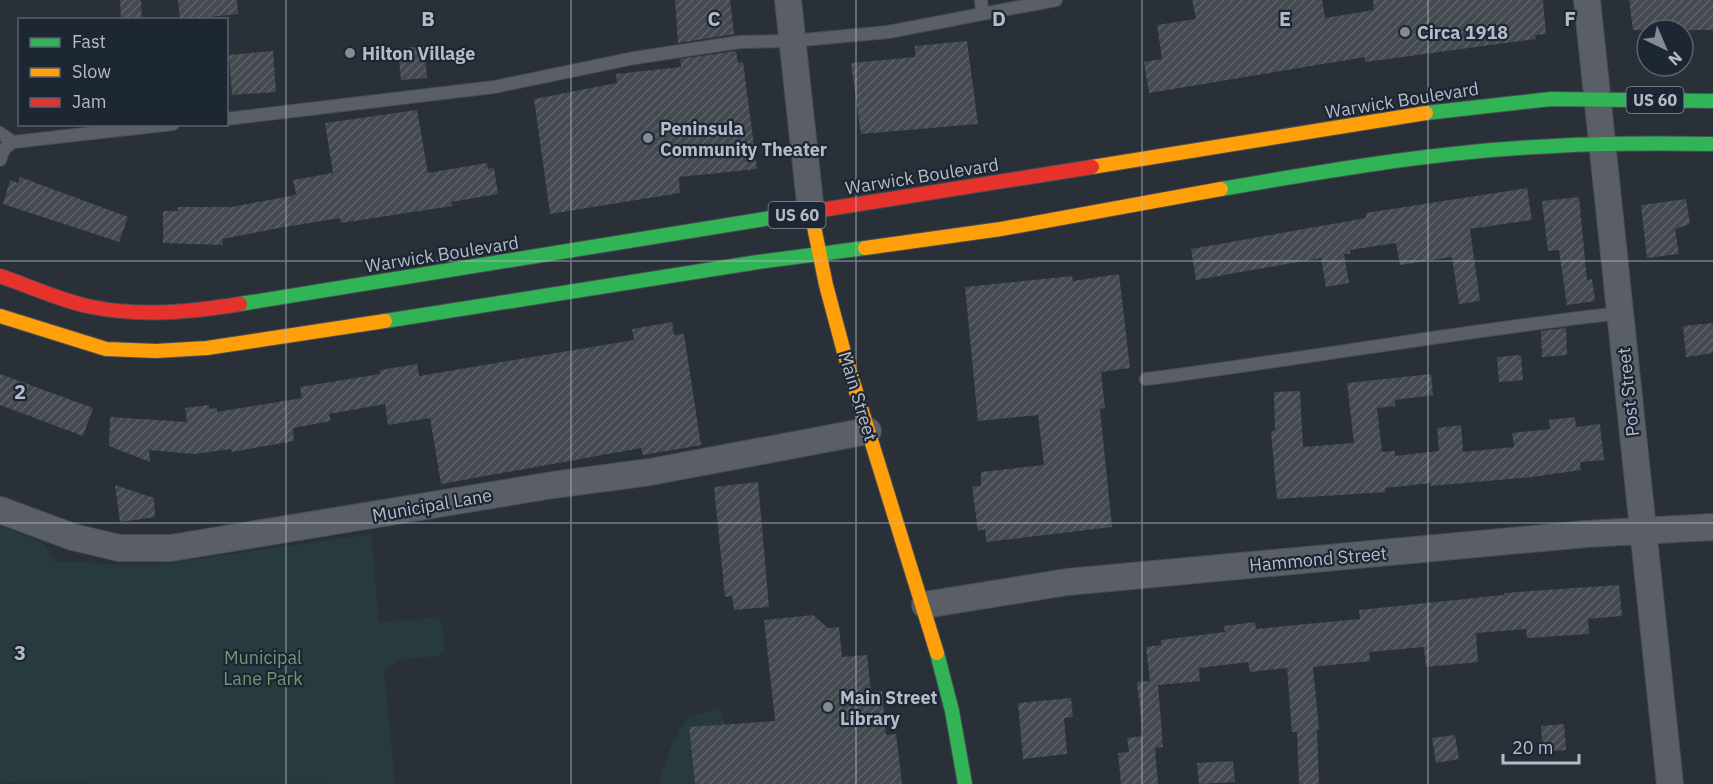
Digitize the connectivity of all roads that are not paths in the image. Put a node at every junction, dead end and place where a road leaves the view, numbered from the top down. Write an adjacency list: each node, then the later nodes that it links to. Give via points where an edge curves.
1 (788, 0): 6 (street, Main Street)
2 (981, 0): 5 (lane)
3 (1056, 0): 5 (lane)
4 (1587, 0): 7 (street, Post Street)
5 (982, 14): 6 (lane, via 888,32)
6 (792, 41): 9 (lane, via 741,42 634,58 494,87); 16 (street, Main Street)
7 (1598, 99): 8 (main road, Warwick Boulevard / US 60); 13 (street, Post Street); 16 (main road, Warwick Boulevard / US 60, via 1551,99 1463,108)
8 (1713, 101)
9 (228, 119)
10 (155, 126): 12 (lane)
11 (0, 133): 12 (lane)
12 (13, 142): 15 (lane, via 4,149)
13 (1602, 142): 14 (main road, US 60); 17 (main road, US 60, via 1483,149 1186,195 996,230); 19 (street, Post Street)
14 (1713, 144)
15 (0, 160)
16 (811, 212): 17 (main road, Main Street); 18 (main road, Warwick Boulevard / US 60, via 184,313 137,313 91,306)
17 (818, 254): 20 (main road, US 60, via 207,348 106,349); 22 (main road, Main Street, via 825,291)
18 (0, 276)
19 (1620, 313): 21 (lane, via 1484,328); 25 (street, Post Street)
20 (0, 316)
21 (1146, 379)
22 (868, 431): 23 (street, Municipal Lane, via 650,471 171,548 118,548 73,537); 26 (main road, Main Street)
23 (0, 510)
24 (1713, 527): 25 (street, Hammond Street)
25 (1643, 531): 26 (street, Hammond Street, via 1067,582); 28 (street, Post Street)
26 (925, 605): 27 (main road, Main Street, via 949,694)
27 (965, 784)
28 (1670, 784)

